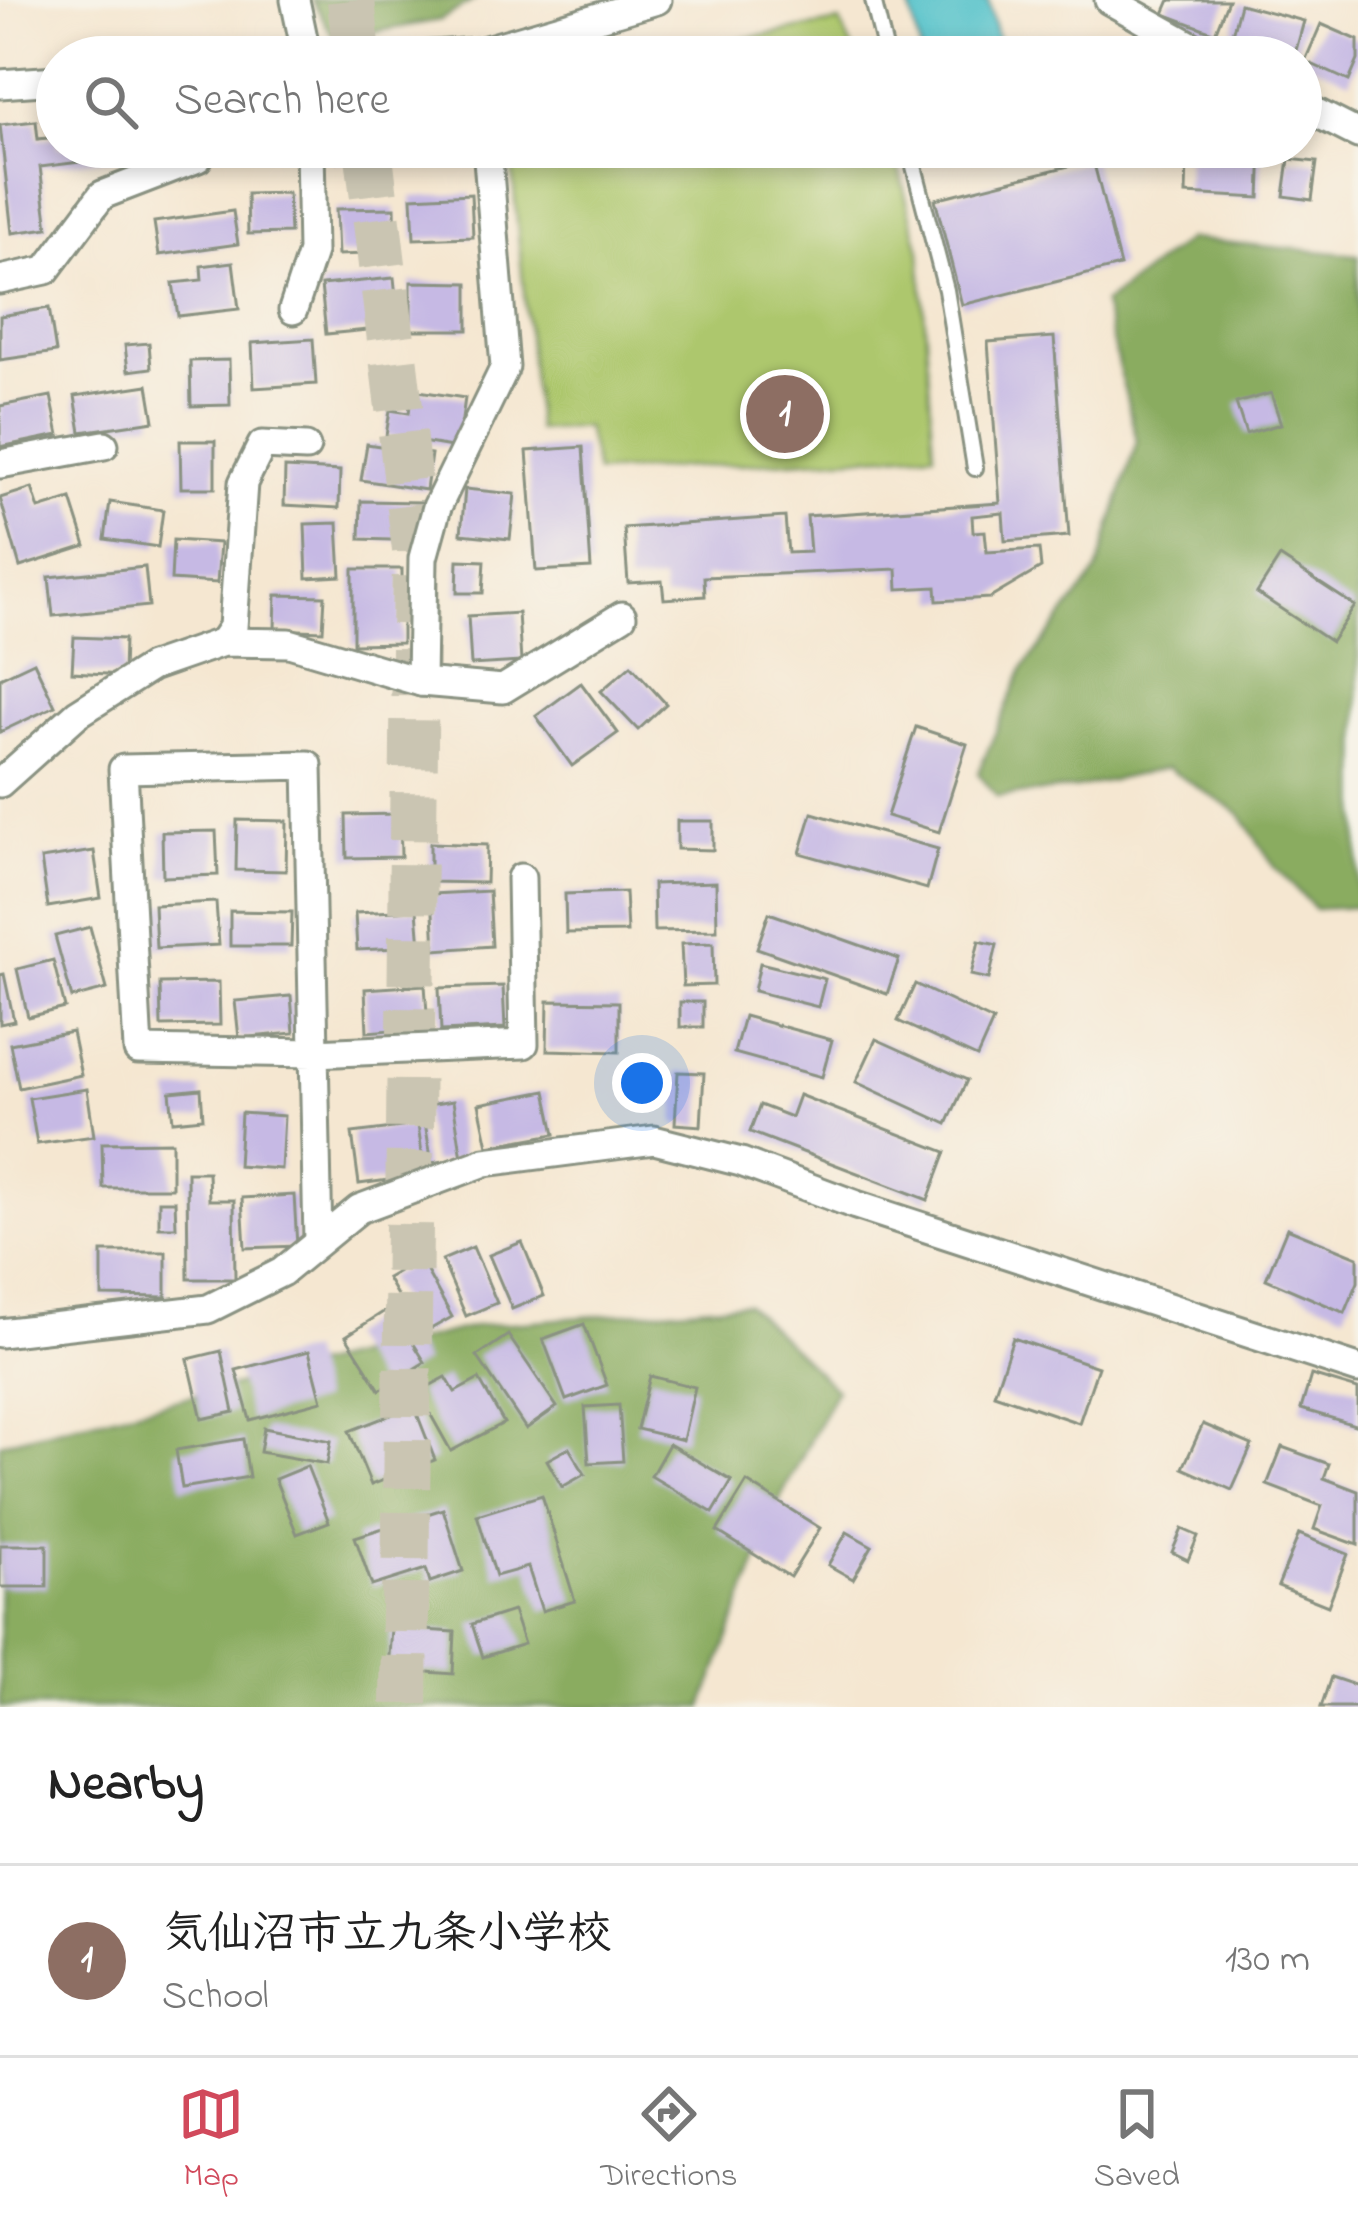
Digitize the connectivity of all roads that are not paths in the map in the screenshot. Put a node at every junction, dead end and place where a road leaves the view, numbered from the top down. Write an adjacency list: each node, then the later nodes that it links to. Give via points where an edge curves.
1 (295, 0): 5 (street)
2 (657, 0): 6 (street)
3 (873, 0): 7 (lane)
4 (1109, 0): 8 (street)
5 (303, 36)
6 (538, 36)
7 (882, 36)
8 (1173, 36)
9 (36, 81): 10 (street)
10 (0, 84)
11 (1322, 116): 12 (street)
12 (1358, 134)
13 (172, 168): 17 (street, via 102,195 46,270)
14 (310, 168): 18 (street, via 312,252)
15 (489, 168): 25 (street, via 505,367 437,507 423,558)
16 (914, 168): 22 (lane, via 946,290)
17 (0, 280)
18 (292, 310)
19 (104, 445): 21 (street)
20 (306, 446): 24 (street, via 262,446 243,483 233,627)
21 (0, 464)
22 (975, 468)
23 (622, 616): 25 (street, via 503,689)
24 (223, 642): 25 (street, via 289,643); 26 (street, via 151,668 77,714)
25 (421, 682)
26 (0, 782)
27 (521, 878): 28 (street, via 524,1044)
28 (314, 1053): 28 (street, via 308,765 123,769 138,1050); 29 (street)
29 (318, 1242): 30 (street, via 282,1272 208,1309); 31 (street, via 358,1209 484,1162 654,1140)
30 (0, 1333)
31 (1358, 1369)

